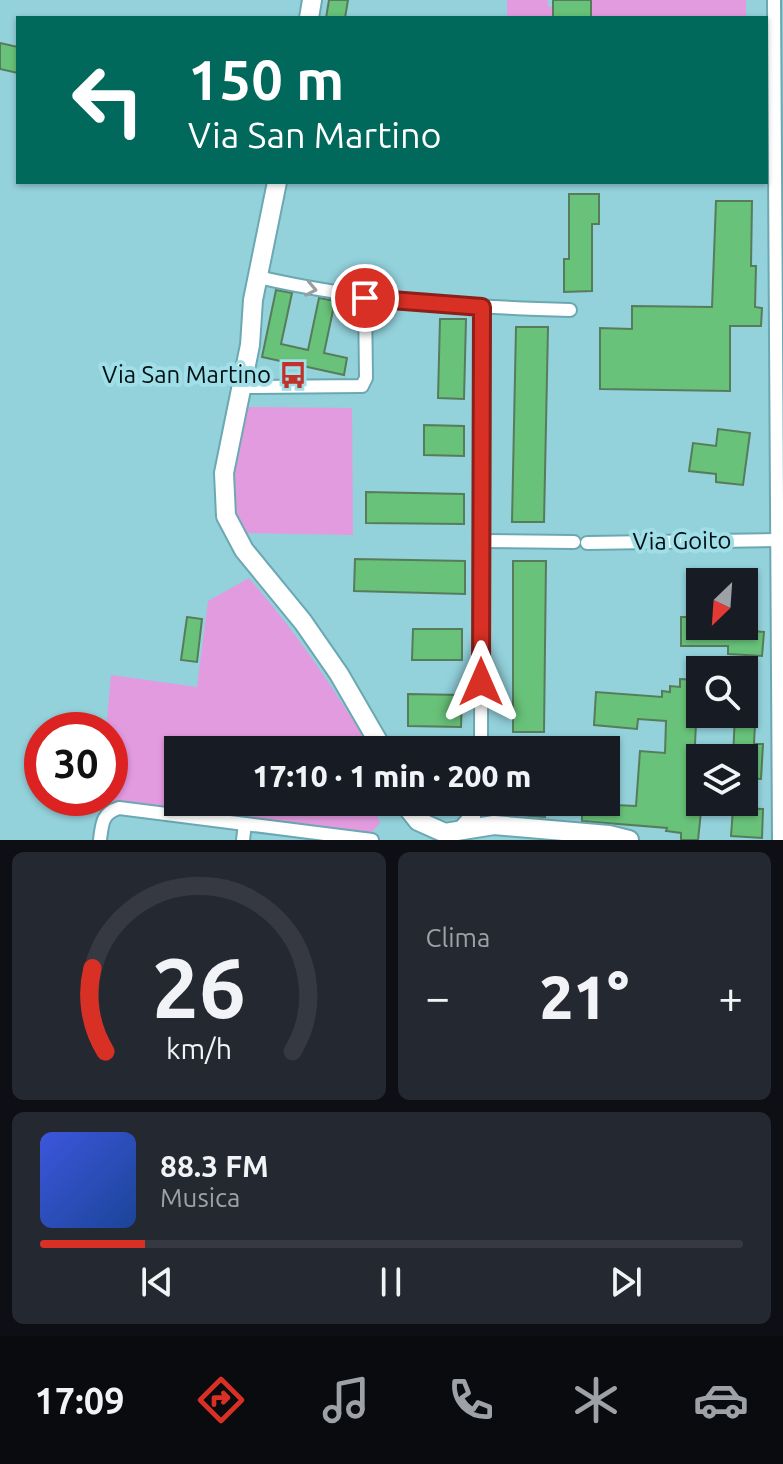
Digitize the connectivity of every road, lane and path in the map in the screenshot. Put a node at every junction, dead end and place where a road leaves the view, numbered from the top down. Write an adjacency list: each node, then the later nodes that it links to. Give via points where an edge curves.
1 (774, 0): 2 (street)
2 (770, 163): 9 (street)
3 (277, 184): 4 (street)
4 (258, 277): 5 (street, one-way to 5); 8 (street)
5 (365, 298): 6 (street); 8 (street, via 362,386)
6 (482, 307): 7 (street); 11 (street)
7 (570, 310)
8 (242, 387): 13 (street, via 224,473 226,516 244,550 339,674)
9 (779, 448): 10 (street)
10 (777, 540): 11 (street, Via Goito); 12 (street)
11 (481, 541): 14 (street)
12 (779, 645): 27 (street)
13 (375, 736)
14 (481, 736)
15 (414, 816): 18 (street)
16 (470, 816): 21 (street, via 468,825)
17 (483, 816): 20 (street)
18 (418, 821): 21 (street); 25 (street)
19 (245, 824): 22 (street, via 119,808 102,821); 23 (street); 24 (street)
20 (494, 825): 21 (street); 26 (street)
21 (446, 834)
22 (100, 840)
23 (243, 840)
24 (372, 840)
25 (424, 840)
26 (629, 840)
27 (779, 840)

